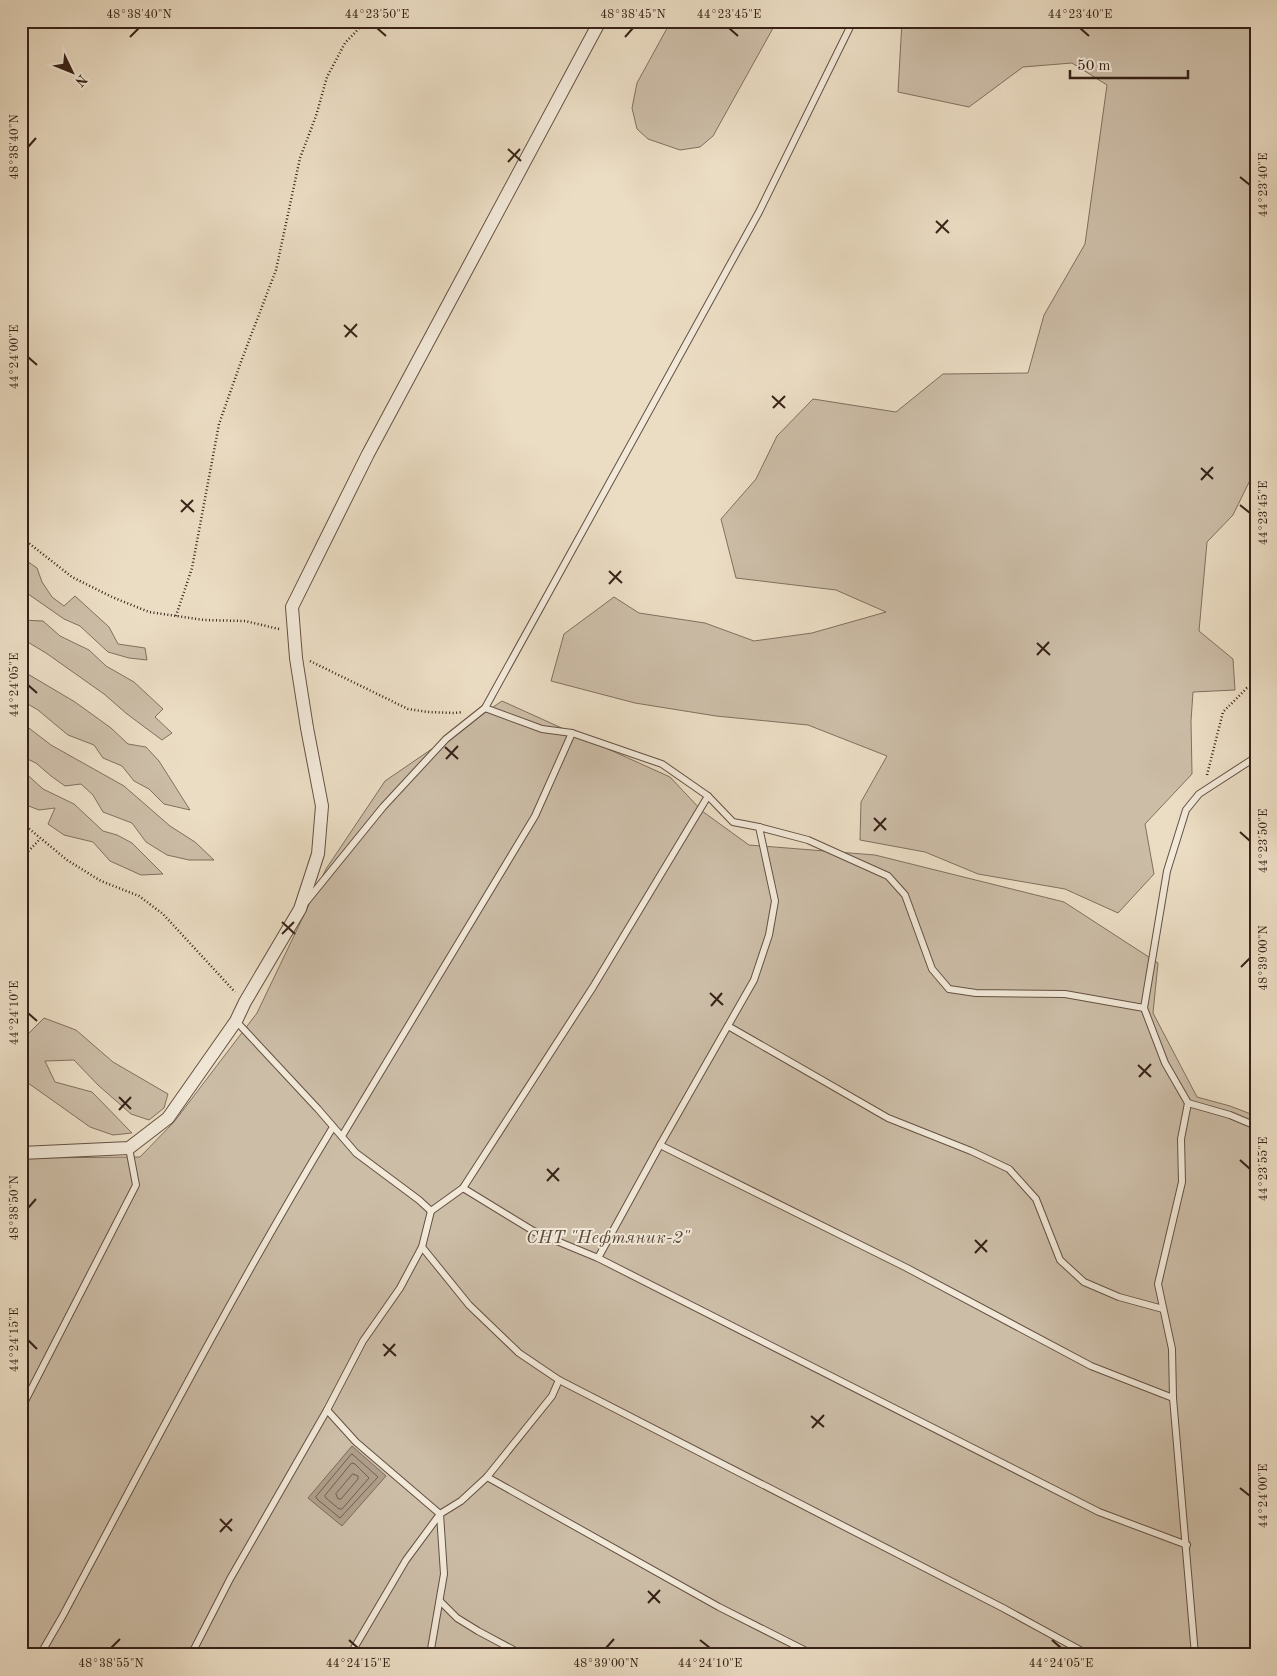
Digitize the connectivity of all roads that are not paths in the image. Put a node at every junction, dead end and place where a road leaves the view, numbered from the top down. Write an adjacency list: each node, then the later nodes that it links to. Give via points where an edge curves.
1 (600, 21): 8 (street, via 368,454 292,607 296,658 322,806 318,854)
2 (853, 21): 3 (lane, via 759,212)
3 (485, 708): 4 (lane, via 542,729); 8 (lane, via 446,739 395,794)
4 (572, 733): 6 (lane, via 662,764); 15 (lane, via 535,816)
5 (1256, 757): 9 (lane, via 1203,792 1186,810 1168,871)
6 (708, 796): 7 (lane, via 733,822); 19 (lane, via 593,987)
7 (760, 827): 9 (lane, via 808,840 888,876 905,895 932,969 950,989 976,993 1065,994); 11 (lane, via 775,901 769,935 754,980)
8 (300, 909): 10 (street)
9 (1144, 1008): 12 (lane, via 1165,1062)
10 (236, 1021): 14 (lane); 17 (street, via 168,1118)
11 (728, 1026): 16 (lane); 23 (lane, via 888,1118 1009,1169 1036,1199 1060,1260 1084,1282 1119,1297)
12 (1188, 1103): 13 (lane); 23 (lane, via 1181,1139 1182,1182 1158,1284)
13 (1256, 1126)
14 (333, 1127): 15 (lane); 32 (lane, via 207,1344)
15 (342, 1136): 20 (lane, via 356,1153)
16 (660, 1145): 22 (lane); 25 (lane, via 898,1264 1091,1366)
17 (130, 1148): 18 (street); 26 (lane, via 136,1185)
18 (21, 1152)
19 (463, 1188): 20 (lane); 22 (lane, via 535,1232)
20 (431, 1210): 21 (lane)
21 (422, 1247): 24 (lane, via 469,1305 520,1353); 27 (lane, via 400,1288 363,1341)
22 (598, 1258): 30 (lane, via 1099,1512)
23 (1163, 1309): 25 (lane, via 1172,1349)
24 (559, 1380): 28 (lane, via 552,1396); 38 (lane, via 1004,1608)
25 (1173, 1398): 30 (lane)
26 (21, 1409)
27 (327, 1410): 29 (lane, via 356,1442); 33 (lane)
28 (487, 1477): 29 (lane, via 461,1501); 37 (lane, via 719,1607)
29 (440, 1514): 31 (lane, via 444,1574); 34 (lane, via 406,1560)
30 (1187, 1545): 39 (lane)
31 (440, 1601): 35 (lane); 36 (lane, via 457,1618)
32 (40, 1655)
33 (190, 1655)
34 (350, 1655)
35 (430, 1655)
36 (524, 1655)
37 (814, 1655)
38 (1089, 1655)
39 (1196, 1655)

